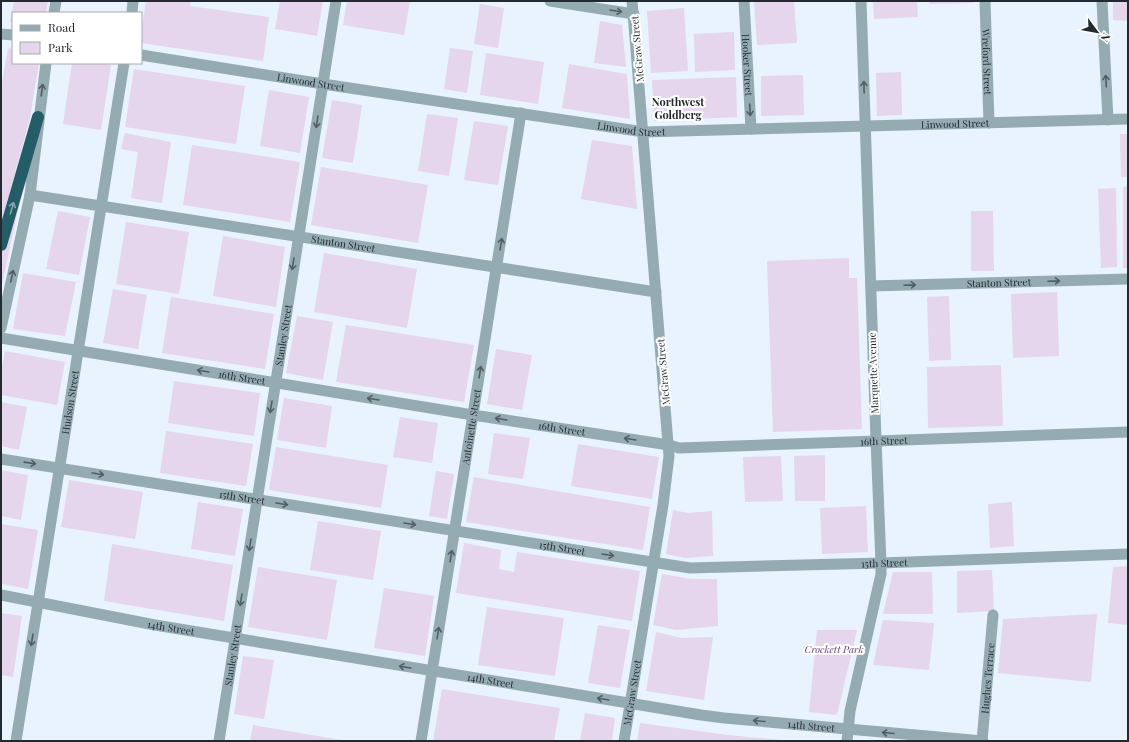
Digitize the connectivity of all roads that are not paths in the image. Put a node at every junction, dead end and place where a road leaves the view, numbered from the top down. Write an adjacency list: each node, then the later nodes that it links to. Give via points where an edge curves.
1 (56, 1): 10 (street)
2 (133, 1): 11 (street)
3 (336, 1): 18 (street, Stanley Street)
4 (550, 1): 12 (street, one-way to 12)
5 (632, 1): 12 (street, McGraw Street)
6 (744, 1): 25 (street, Hooker Street, one-way to 25)
7 (861, 1): 24 (street, Marquette Avenue, one-way to 7)
8 (985, 1): 23 (street, Wreford Street)
9 (1102, 1): 22 (street, one-way to 9)
10 (54, 12)
11 (132, 12)
12 (634, 14): 26 (street, McGraw Street)
13 (1, 34): 14 (street)
14 (12, 35)
15 (142, 54): 18 (street, Linwood Street)
16 (46, 64): 20 (street, one-way to 16)
17 (124, 64): 28 (street, Hudson Street)
18 (323, 84): 19 (street, Linwood Street); 29 (street, Stanley Street, one-way to 29)
19 (521, 113): 26 (street, Linwood Street); 31 (street, Antoinette Street, one-way to 19)
20 (38, 117): 27 (street); 30 (highway, one-way to 20)
21 (1128, 119): 22 (street, Linwood Street)
22 (1108, 120): 23 (street, Linwood Street)
23 (989, 122): 24 (street, Linwood Street)
24 (865, 126): 25 (street, Linwood Street); 33 (street, Marquette Avenue)
25 (751, 129): 26 (street, Linwood Street)
26 (644, 132): 34 (street, McGraw Street)
27 (30, 195): 28 (street, Stanton Street); 35 (street, one-way to 27)
28 (101, 206): 29 (street, Stanton Street); 37 (street, Hudson Street)
29 (298, 236): 31 (street, Stanton Street); 38 (street, Stanley Street, one-way to 38)
30 (1, 245)
31 (497, 267): 34 (street, Stanton Street); 39 (street, Antoinette Street, one-way to 31)
32 (1128, 279): 33 (street, Stanton Street, one-way to 32)
33 (871, 286): 41 (street, Marquette Avenue)
34 (656, 292): 42 (street, McGraw Street)
35 (1, 328)
36 (1, 338): 37 (street, 16th Street)
37 (78, 350): 38 (street, 16th Street, one-way to 37); 44 (street, Hudson Street)
38 (275, 383): 39 (street, 16th Street, one-way to 38); 45 (street, Stanley Street, one-way to 45)
39 (473, 415): 42 (street, 16th Street, one-way to 39); 46 (street, Antoinette Street)
40 (1128, 432): 41 (street, 16th Street)
41 (876, 440): 42 (street, 16th Street, via 679,448); 49 (street, Marquette Avenue)
42 (669, 445): 48 (street, McGraw Street, via 665,491)
43 (1, 459): 44 (street, 15th Street, one-way to 44)
44 (60, 468): 45 (street, 15th Street, one-way to 45); 51 (street, Hudson Street)
45 (257, 500): 46 (street, 15th Street, one-way to 46); 53 (street, Stanley Street, one-way to 53)
46 (454, 531): 48 (street, 15th Street, one-way to 48); 54 (street, Antoinette Street, one-way to 46)
47 (1128, 554): 49 (street, 15th Street)
48 (653, 562): 49 (street, 15th Street, via 690,568); 55 (street, McGraw Street)
49 (881, 563): 56 (street, Marquette Avenue)
50 (1, 595): 51 (street, 14th Street)
51 (38, 601): 53 (street, 14th Street); 57 (street, Hudson Street, one-way to 57)
52 (993, 616): 62 (street, Hughes Terrace)
53 (235, 638): 54 (street, 14th Street, one-way to 53); 58 (street, Stanley Street)
54 (432, 672): 55 (street, 14th Street, one-way to 54); 59 (street, Antoinette Street)
55 (630, 703): 56 (street, 14th Street, one-way to 55, via 724,718); 60 (street, McGraw Street)
56 (848, 729): 61 (street, Marquette Avenue); 62 (street, 14th Street, one-way to 56)
57 (16, 741)
58 (219, 741)
59 (421, 741)
60 (624, 741)
61 (847, 741)
62 (982, 741)

